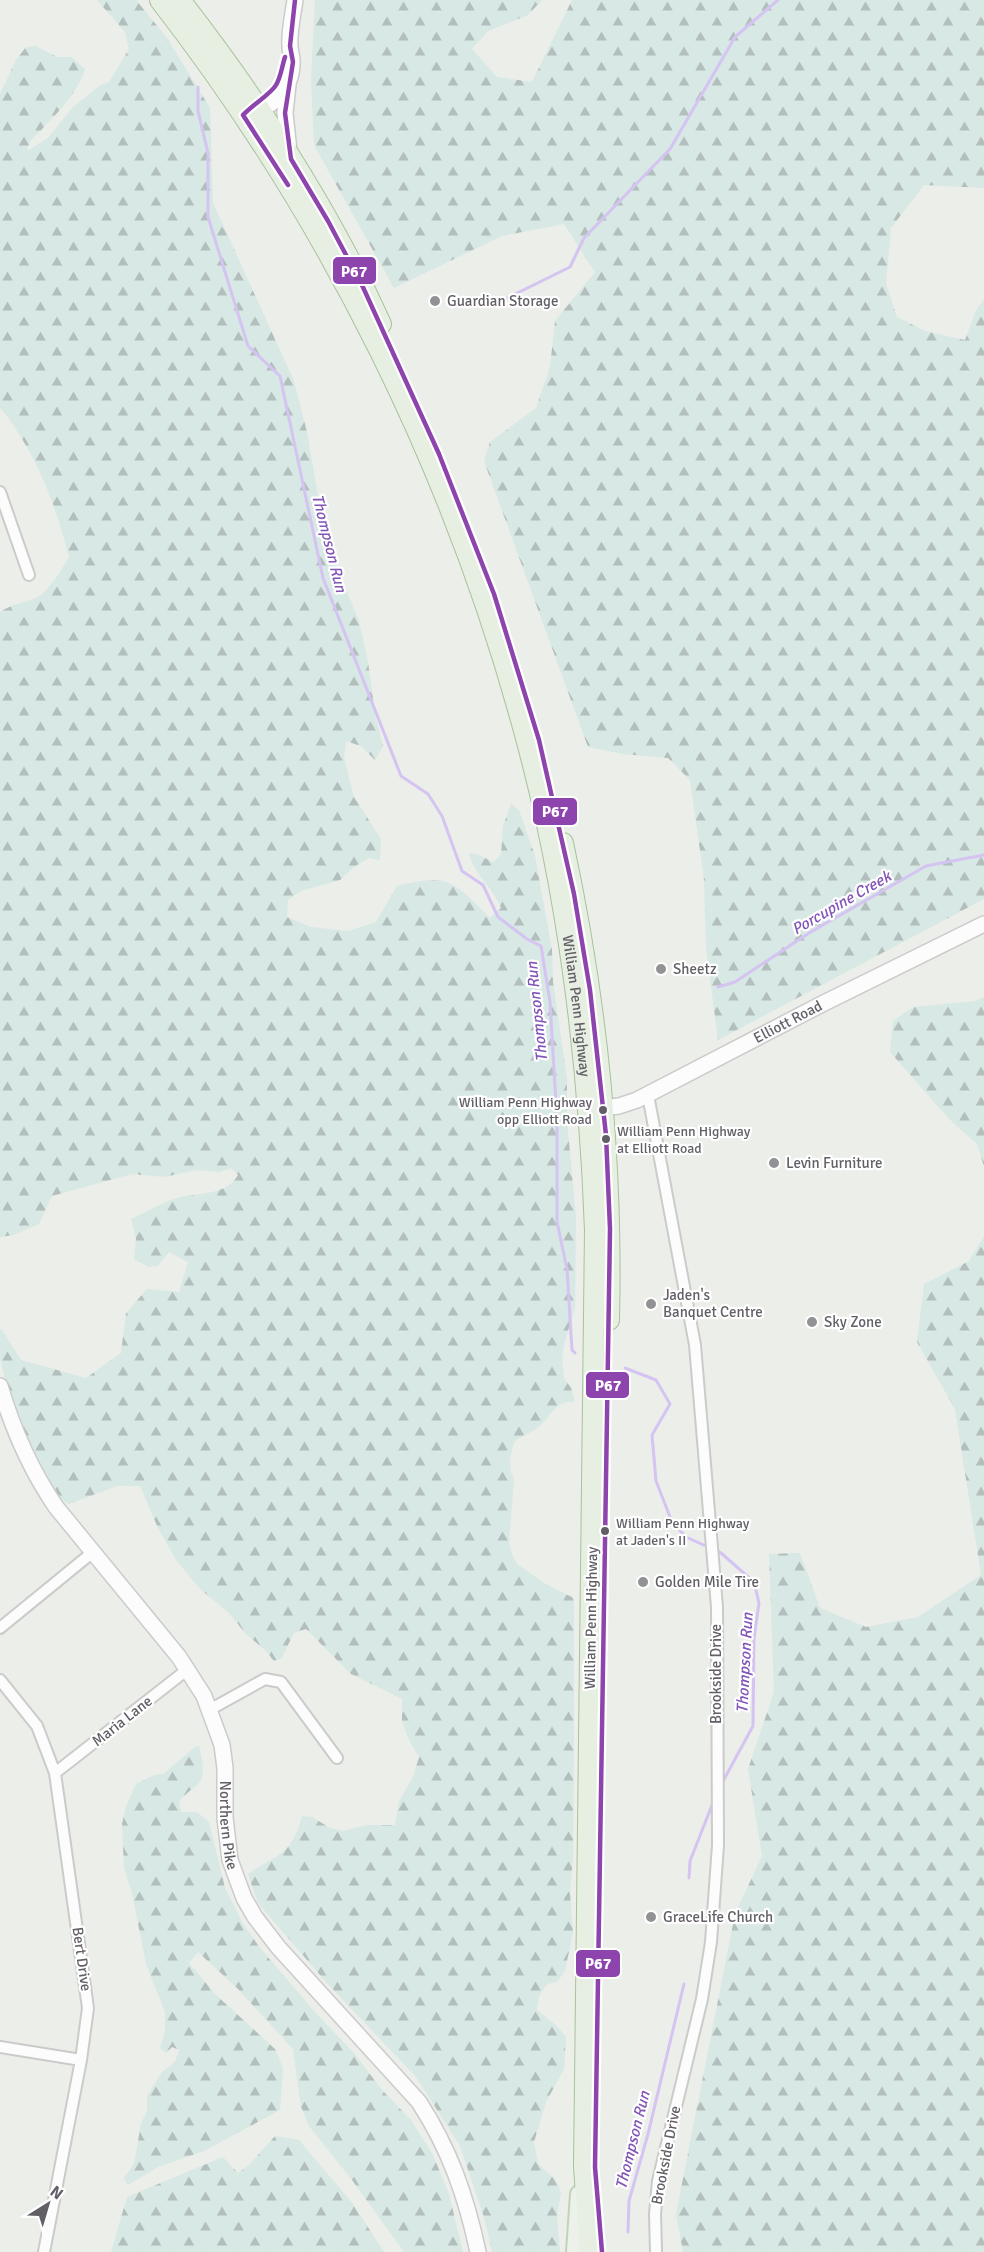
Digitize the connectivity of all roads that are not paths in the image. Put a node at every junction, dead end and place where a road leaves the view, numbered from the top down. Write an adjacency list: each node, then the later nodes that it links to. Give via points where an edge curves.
1 (160, 0): 6 (highway, William Penn Highway, via 210,66)
2 (180, 0): 6 (highway, William Penn Highway)
3 (295, 0): 4 (main road)
4 (290, 46): 5 (main road, via 293,62); 6 (main road, via 277,84)
5 (289, 83): 6 (main road, via 282,95); 7 (main road, via 285,126)
6 (252, 110): 7 (highway, William Penn Highway); 12 (highway, William Penn Highway, via 368,327 429,459 483,598 528,743)
7 (291, 159): 12 (highway, William Penn Highway, via 377,315 458,499 507,633 541,750 574,894 590,990)
8 (0, 492): 9 (street)
9 (29, 575)
10 (984, 924): 11 (main road, Elliott Road)
11 (648, 1095): 12 (main road, Elliott Road, via 625,1105); 29 (street, Brookside Drive, via 695,1346 717,1606 718,1845 708,1969 658,2181)
12 (596, 1108): 23 (highway, William Penn Highway); 28 (highway, William Penn Highway, via 608,1179 610,1284 595,2167)
13 (0, 1386): 14 (main road, Northern Pike, via 15,1434 34,1472)
14 (93, 1552): 15 (street); 16 (main road, Northern Pike)
15 (0, 1628)
16 (188, 1669): 18 (main road, Northern Pike); 20 (street, Maria Lane)
17 (0, 1680): 20 (street, Bert Drive, via 38,1726)
18 (211, 1709): 19 (street, via 265,1679 281,1682); 25 (main road, Northern Pike, via 224,1756 230,1860 244,1898 278,1947 419,2102 454,2165)
19 (337, 1758)
20 (56, 1773): 22 (street, Bert Drive, via 88,2008)
21 (0, 2047): 22 (street)
22 (81, 2060): 24 (street, Bert Drive)
23 (584, 2139): 26 (main road); 27 (highway, William Penn Highway)
24 (44, 2252)
25 (478, 2252)
26 (575, 2252)
27 (590, 2252)
28 (602, 2252)
29 (656, 2252)

